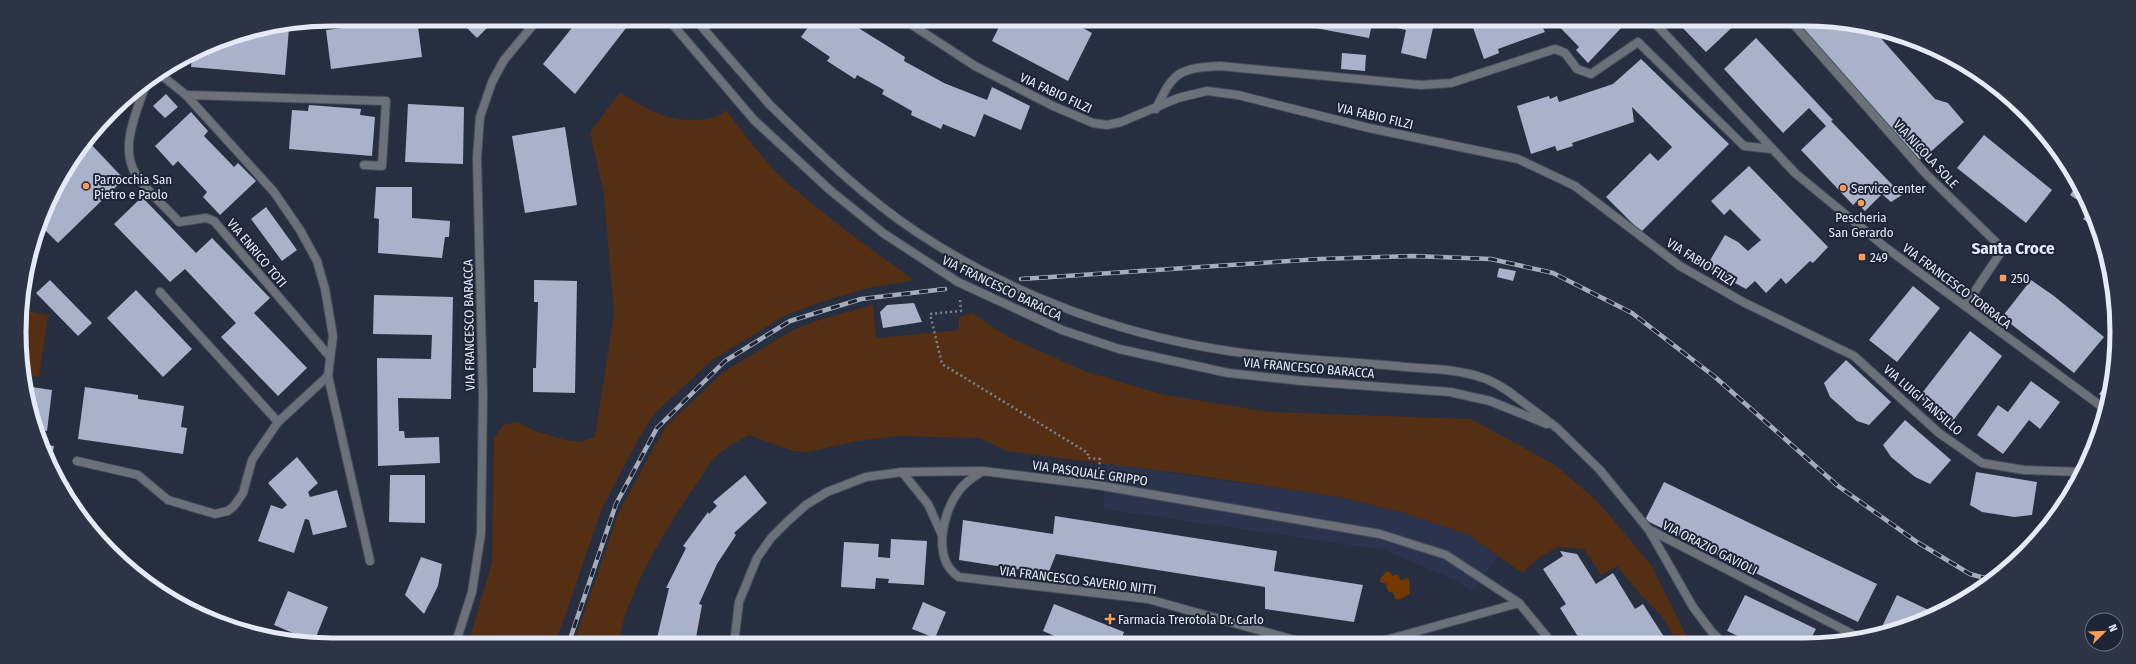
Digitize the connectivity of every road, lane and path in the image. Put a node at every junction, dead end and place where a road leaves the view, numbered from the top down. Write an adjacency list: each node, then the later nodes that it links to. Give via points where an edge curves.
1 (532, 26): 32 (street, VIA FRANCESCO BARACCA, via 504,60 492,82 480,117 477,158 482,395 481,533 472,592)
2 (674, 26): 21 (street, VIA FRANCESCO BARACCA, bridge, via 754,120 831,192 883,234 958,282 1062,330 1119,349 1228,373 1450,392 1490,401)
3 (701, 26): 21 (street, VIA FRANCESCO BARACCA, bridge, via 769,104 819,154 917,233 984,272 1081,315 1177,342 1251,354 1447,370 1483,378 1508,391)
4 (914, 26): 10 (street, VIA FABIO FILZI, via 975,66 1053,106 1093,123 1107,125 1121,122)
5 (1658, 26): 11 (street, VIA FRANCESCO TORRACA)
6 (1795, 26): 14 (street, VIA NICOLA SOLE, via 1926,174 2003,249)
7 (164, 77): 9 (street)
8 (144, 91): 17 (street, VIA ENRICO TOTI, via 129,141 129,155 137,176 179,222 206,218 214,221)
9 (186, 95): 12 (street, via 386,101 382,166); 17 (street, via 274,192 317,261 333,336)
10 (1156, 109): 11 (street, via 1171,79 1180,72 1199,67 1220,66 1421,85 1451,83 1555,49 1565,53 1577,69 1591,74 1638,42 1744,146); 16 (street, VIA FABIO FILZI, via 1178,98 1207,91 1238,95 1369,128 1518,159 1575,186 1680,266 1743,302)
11 (1772, 149): 14 (street, VIA FRANCESCO TORRACA, via 1795,173 1858,226)
12 (364, 165)
13 (160, 292): 20 (street)
14 (1965, 306): 19 (street, VIA FRANCESCO TORRACA)
15 (961, 311): 26 (path, via 930,314 942,364 1088,452 1088,458 1100,459)
16 (1824, 341): 25 (street, VIA LUIGI TANSILLO, via 1854,356 1939,433 1982,463 2024,470)
17 (330, 358): 18 (street)
18 (328, 376): 20 (street); 29 (street)
19 (2101, 406)
20 (278, 422): 22 (street, via 252,460 243,493 228,511 221,514 168,500 138,475)
21 (1557, 428): 27 (street, VIA FRANCESCO BARACCA, via 1600,470)
22 (77, 461)
23 (982, 471): 24 (street, VIA PASQUALE GRIPPO); 26 (street, VIA PASQUALE GRIPPO); 28 (street, VIA FRANCESCO SAVERIO NITTI, via 964,485 952,501 945,519)
24 (902, 472): 28 (street, VIA FRANCESCO SAVERIO NITTI, via 928,504); 33 (street, VIA PASQUALE GRIPPO, via 848,482 806,505 788,521 761,553 747,580 739,602)
25 (2076, 472)
26 (1097, 485): 30 (street, VIA PASQUALE GRIPPO, via 1380,534 1446,555)
27 (1649, 530): 31 (street, VIA ORAZIO GAVIOLI); 37 (street, VIA ORAZIO GAVIOLI, via 1693,607)
28 (944, 539): 34 (street, VIA FRANCESCO SAVERIO NITTI, via 943,556 946,565 959,577 1148,599)
29 (370, 561)
30 (1519, 603): 35 (street); 36 (street, VIA PASQUALE GRIPPO)
31 (1852, 634)
32 (457, 638)
33 (735, 638)
34 (1287, 638)
35 (1393, 638)
36 (1548, 638)
37 (1719, 638)

